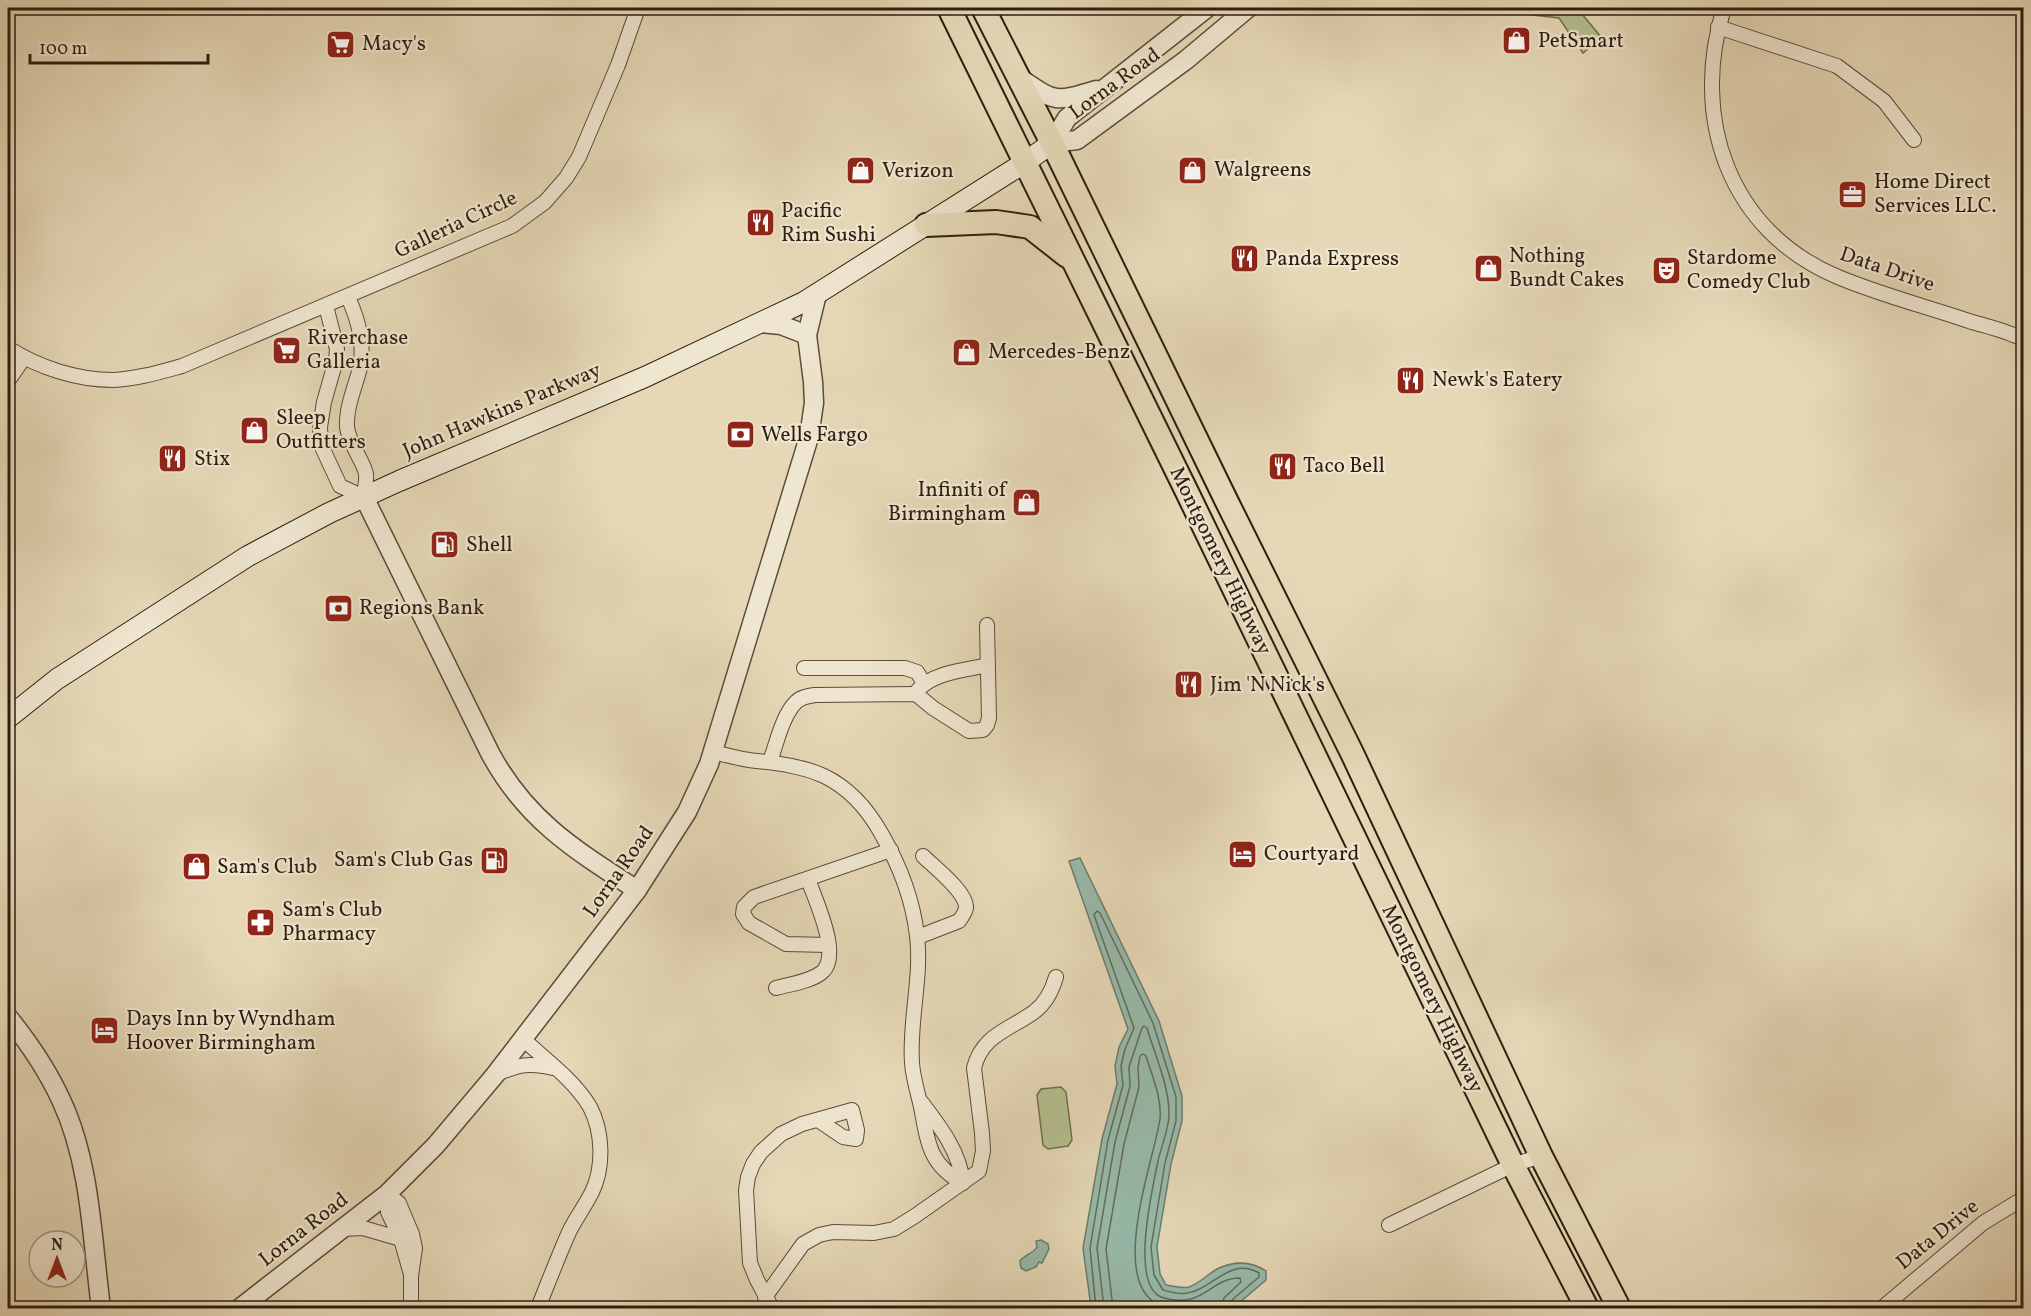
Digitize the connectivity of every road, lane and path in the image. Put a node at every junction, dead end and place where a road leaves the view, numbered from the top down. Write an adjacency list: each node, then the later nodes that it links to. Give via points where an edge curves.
1 (638, 8): 16 (street, Galleria Circle, via 579,157 545,202 512,226)
2 (949, 8): 12 (main road, Montgomery Highway)
3 (983, 8): 8 (main road, Montgomery Highway)
4 (1207, 8): 9 (street, Lorna Road)
5 (1248, 8): 11 (street, Lorna Road, via 1186,60 1077,140)
6 (1724, 8): 7 (street, Data Drive)
7 (1718, 27): 10 (street, via 1837,66 1884,101); 20 (street, Data Drive, via 1711,86 1721,151 1749,207 1766,228 1809,263 1839,277)
8 (1018, 77): 9 (street, via 1047,97 1059,99); 11 (main road, Montgomery Highway)
9 (1107, 87): 11 (street, Lorna Road, via 1067,118)
10 (1914, 140)
11 (1052, 143): 12 (main road, John Hawkins Parkway); 48 (main road, Montgomery Highway, via 1352,753)
12 (1024, 164): 13 (main road, John Hawkins Parkway); 14 (main road, Montgomery Highway)
13 (926, 225): 14 (main road, via 996,222 1030,227); 15 (main road, John Hawkins Parkway)
14 (1074, 262): 49 (main road, Montgomery Highway)
15 (817, 294): 18 (main road, John Hawkins Parkway); 19 (street, Lorna Road)
16 (348, 297): 17 (street, Galleria Circle); 24 (street, via 362,347 347,428 366,473)
17 (326, 306): 22 (street, Galleria Circle, via 182,366 144,376 114,380 74,376); 24 (street, via 337,349 321,419 321,445 340,486)
18 (761, 323): 19 (street, via 781,325); 24 (main road, John Hawkins Parkway)
19 (807, 335): 32 (street, Lorna Road, via 814,403 809,436)
20 (2024, 340)
21 (8, 348): 22 (street, Galleria Circle)
22 (24, 358): 23 (street)
23 (8, 381)
24 (364, 497): 31 (main road, John Hawkins Parkway, via 249,556 57,679); 37 (street, via 486,744 510,784 570,847)
25 (987, 625): 26 (street)
26 (988, 665): 29 (street, via 957,672); 29 (street, via 989,718 983,730 969,731 933,708)
27 (804, 668): 28 (street)
28 (835, 669): 29 (street, via 905,669 917,672); 30 (street)
29 (920, 689): 30 (street)
30 (835, 694): 33 (street, via 814,695 796,702)
31 (8, 718)
32 (713, 752): 33 (street); 37 (street, Lorna Road, via 687,812)
33 (770, 761): 34 (street, via 824,776 844,789 873,819)
34 (891, 850): 36 (street); 38 (street)
35 (923, 856): 38 (street, via 955,886 966,909 959,921)
36 (808, 879): 39 (street); 39 (street, via 754,897 743,914 749,923 786,944)
37 (637, 890): 43 (street, Lorna Road)
38 (918, 937): 46 (street, via 912,1063)
39 (828, 945): 41 (street, via 829,964 821,973)
40 (1056, 977): 50 (street, via 1052,991 1035,1011 993,1038 977,1056 974,1068 983,1151 979,1171)
41 (776, 988)
42 (8, 1017): 58 (street, via 44,1066 74,1135 91,1216)
43 (523, 1039): 44 (street); 45 (street, Lorna Road)
44 (558, 1070): 45 (street, via 536,1064 516,1066); 61 (street, via 590,1108 600,1142 599,1164 592,1192 574,1222)
45 (495, 1075): 51 (street, Lorna Road, via 436,1145)
46 (919, 1099): 50 (street, via 962,1168); 50 (street, via 933,1156 947,1174)
47 (818, 1120): 57 (street, via 781,1134 761,1152 748,1177 750,1263)
48 (1541, 1155): 49 (street); 63 (main road, Montgomery Highway)
49 (1513, 1165): 53 (street); 62 (main road, Montgomery Highway)
50 (963, 1183): 57 (street, via 894,1229 874,1233 833,1232 803,1244)
51 (387, 1194): 54 (street, Lorna Road); 55 (street, via 387,1212); 56 (street, via 399,1203 412,1234 415,1248)
52 (2024, 1198): 64 (street, Data Drive, via 1983,1223)
53 (1389, 1225)
54 (342, 1229): 55 (street, via 363,1228); 59 (street, Lorna Road)
55 (401, 1239): 56 (street)
56 (411, 1276): 60 (street)
57 (768, 1303)
58 (101, 1308)
59 (240, 1308)
60 (411, 1308)
61 (538, 1308)
62 (1587, 1308)
63 (1619, 1308)
64 (1882, 1308)

